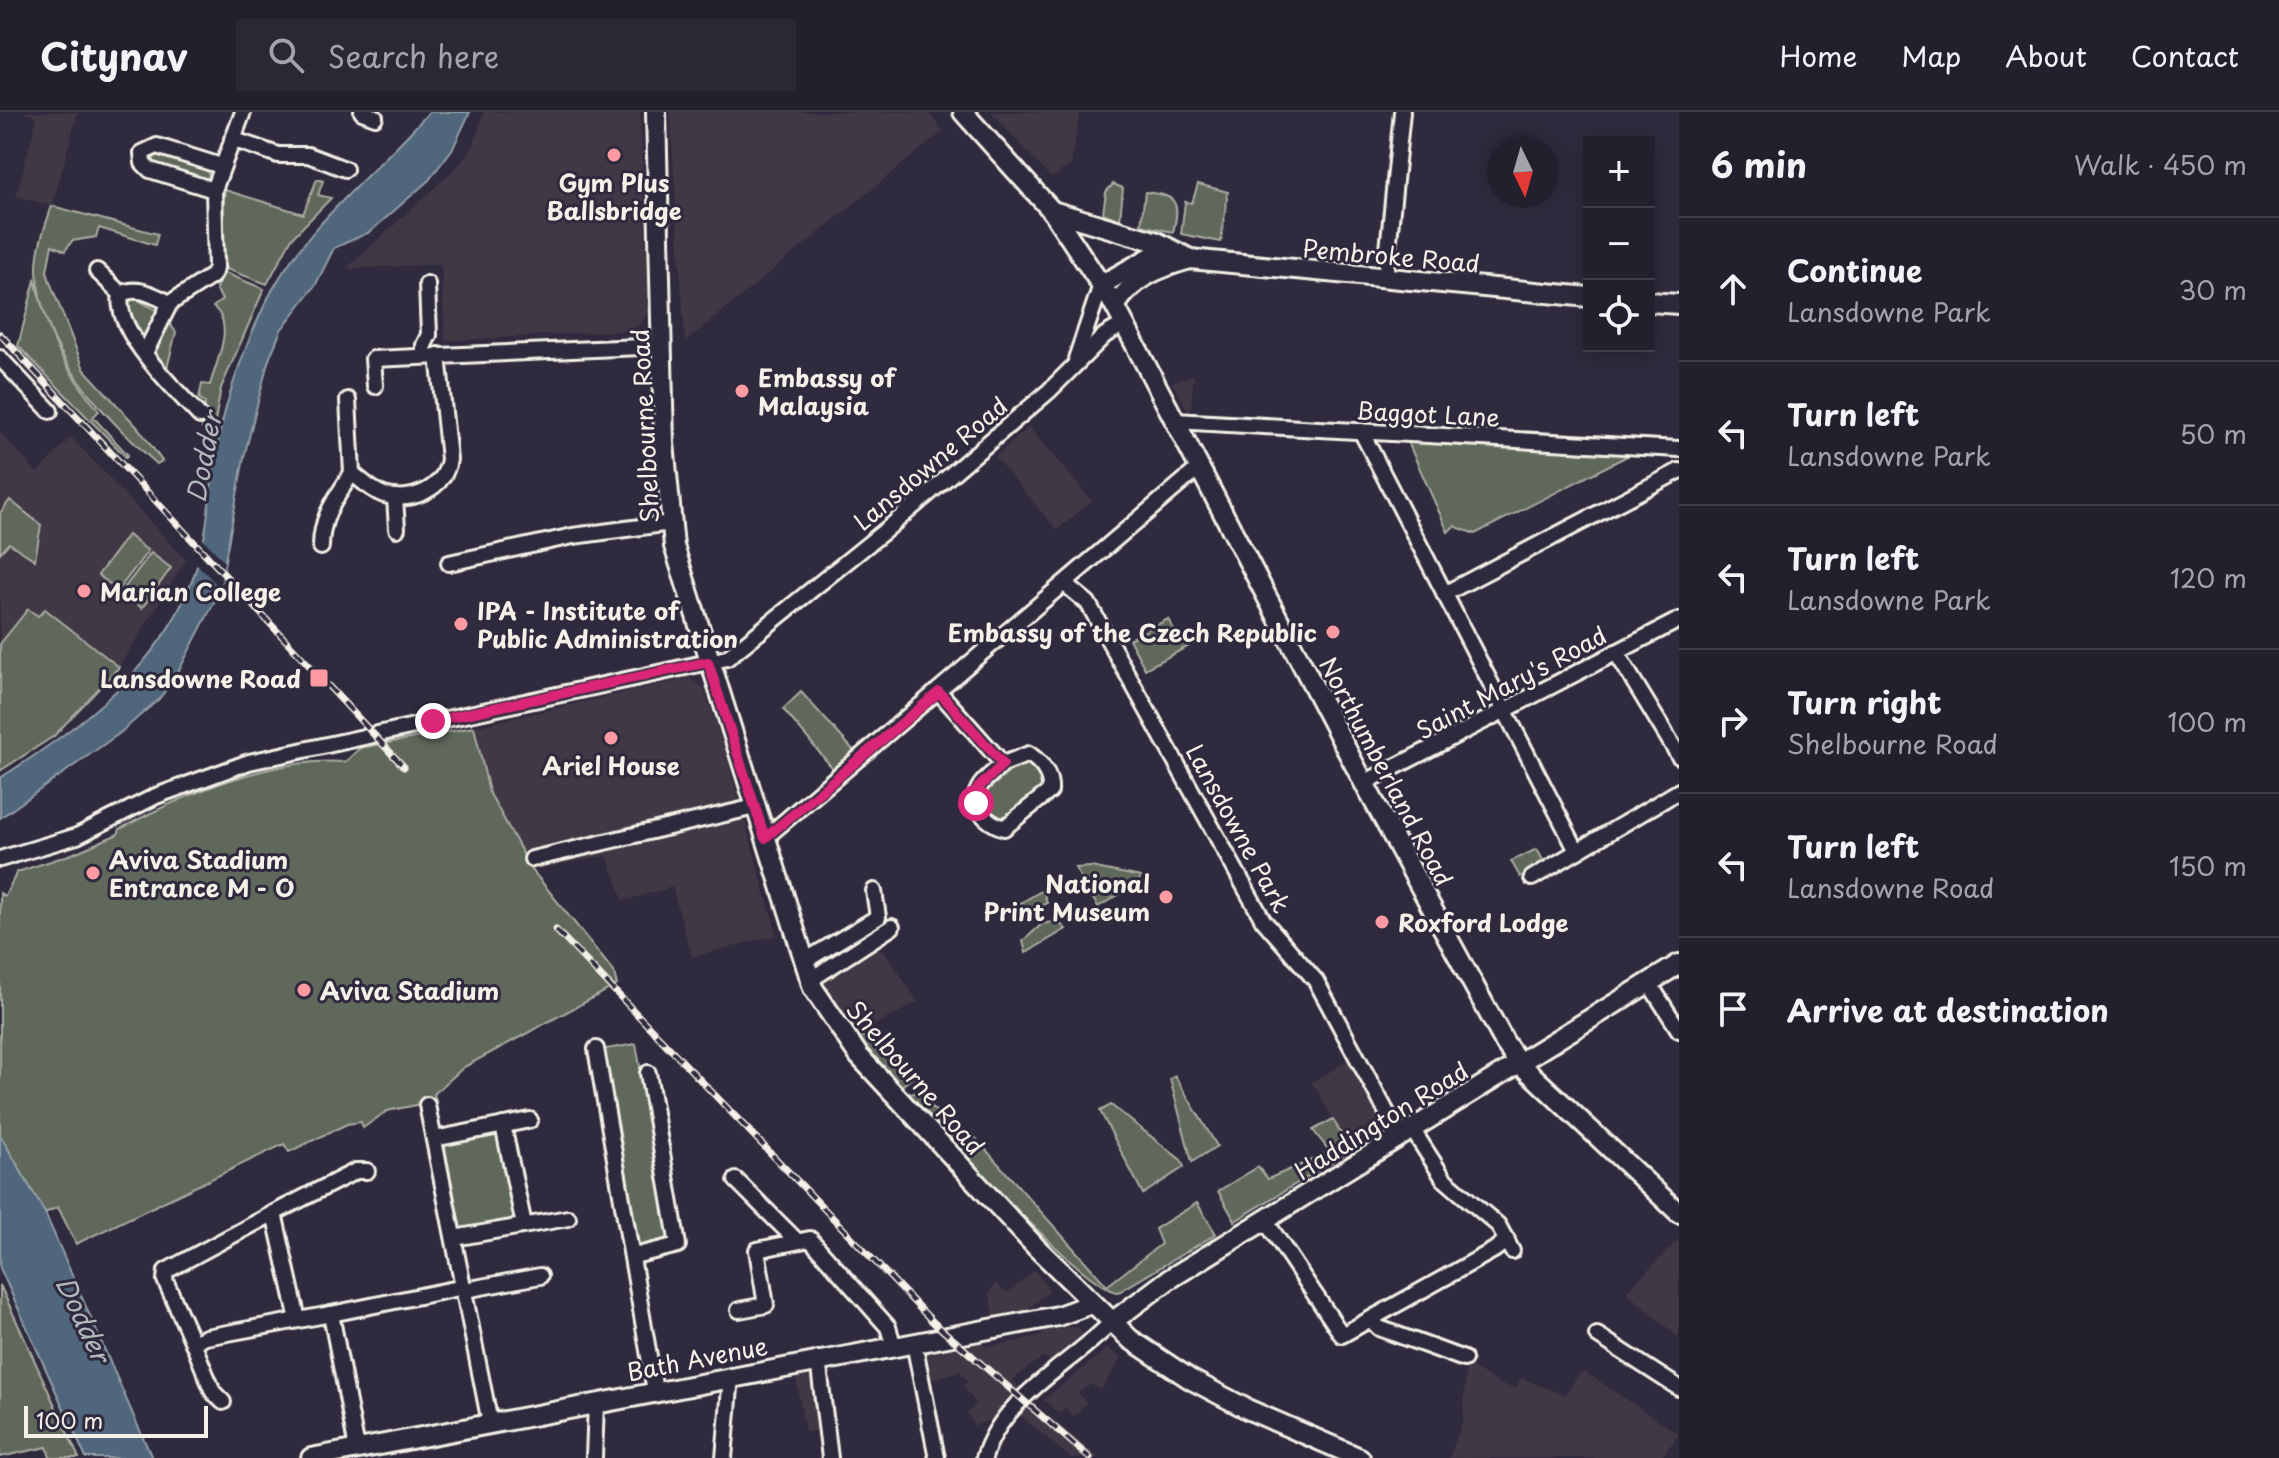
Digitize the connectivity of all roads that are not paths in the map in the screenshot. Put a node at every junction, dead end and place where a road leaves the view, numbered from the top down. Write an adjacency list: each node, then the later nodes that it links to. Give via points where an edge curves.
1 (243, 112): 5 (street)
2 (656, 112): 23 (main road, Shelbourne Road)
3 (963, 112): 9 (main road)
4 (1402, 112): 13 (street)
5 (232, 139): 6 (street); 7 (street, via 278,155 308,155)
6 (221, 166): 8 (street); 8 (street, via 157,146 142,153 150,170)
7 (345, 169)
8 (214, 190): 19 (street, via 216,268)
9 (1052, 211): 10 (main road, Pembroke Road, via 1157,242); 15 (main road)
10 (1165, 249): 11 (main road, Pembroke Road); 15 (main road)
11 (1190, 259): 13 (main road, Pembroke Road); 21 (main road, Pembroke Road, via 1154,269 1132,284)
12 (97, 271): 16 (street)
13 (1385, 279): 17 (main road, Pembroke Road)
14 (427, 284): 25 (street, via 429,335 424,345)
15 (1101, 285): 21 (main road); 27 (street, Lansdowne Road)
16 (121, 294): 19 (street, via 142,291); 24 (street, via 121,315)
17 (1583, 296)
18 (1655, 302): 20 (main road)
19 (170, 303): 24 (street)
20 (1679, 304)
21 (1115, 306): 22 (main road, Northumberland Road)
22 (1124, 324): 27 (street, Lansdowne Road); 32 (main road, Northumberland Road)
23 (663, 346): 25 (street); 39 (main road, Shelbourne Road)
24 (145, 353): 31 (street)
25 (431, 356): 28 (street, via 373,359); 38 (street, via 448,466 430,491)
26 (0, 358): 30 (street)
27 (1074, 363): 47 (street, Lansdowne Road, via 1049,391 748,644 727,658)
28 (375, 386)
29 (348, 400): 37 (street)
30 (50, 411)
31 (200, 416)
32 (1175, 421): 33 (street, Baggot Lane); 35 (main road, Northumberland Road)
33 (1361, 431): 34 (street, Baggot Lane); 44 (street)
34 (1679, 449)
35 (1200, 467): 43 (street); 52 (main road, Northumberland Road)
36 (1679, 471): 44 (street)
37 (352, 473): 38 (street, via 382,495); 41 (street, via 327,510)
38 (395, 497): 40 (street)
39 (671, 523): 42 (street, via 573,536); 47 (main road, Shelbourne Road)
40 (397, 529)
41 (321, 547)
42 (449, 563)
43 (1065, 584): 48 (street); 72 (street, Lansdowne Park, via 1088,603 1263,920 1316,981)
44 (1444, 594): 49 (street)
45 (1679, 620): 46 (street, Saint Mary's Road)
46 (1616, 652): 49 (street, Saint Mary's Road); 50 (street)
47 (708, 662): 54 (main road, Shelbourne Road); 57 (street, Lansdowne Road, via 249,762 156,796 77,836)
48 (939, 692): 51 (street); 55 (street)
49 (1505, 712): 52 (street, Saint Mary's Road); 56 (street)
50 (1679, 756)
51 (1003, 764): 51 (street, via 978,788 976,803 986,821 1004,828 1050,791 1051,780 1029,754)
52 (1364, 783): 67 (main road, Northumberland Road)
53 (1679, 791): 56 (street)
54 (755, 807): 55 (main road, Shelbourne Road); 58 (street)
55 (765, 838): 63 (main road, Shelbourne Road)
56 (1577, 851): 59 (street)
57 (0, 859)
58 (532, 859)
59 (1532, 878)
60 (874, 891): 63 (street, via 878,917)
61 (892, 927): 63 (street)
62 (1679, 964): 64 (main road, Haddington Road)
63 (806, 971): 86 (main road, Shelbourne Road, via 827,1013 859,1056)
64 (1649, 983): 65 (street); 67 (main road, Haddington Road)
65 (1679, 1030)
66 (596, 1049): 83 (street)
67 (1519, 1063): 72 (main road, Haddington Road); 77 (main road, Northumberland Road)
68 (648, 1073): 83 (street, via 678,1245)
69 (427, 1105): 73 (street)
70 (530, 1120): 71 (street)
71 (503, 1125): 73 (street); 80 (street)
72 (1406, 1133): 79 (main road, Haddington Road); 90 (street, Lansdowne Park, via 1444,1179 1498,1225 1510,1245)
73 (434, 1139): 81 (street)
74 (367, 1171): 76 (street, via 356,1171)
75 (736, 1180): 82 (street)
76 (274, 1213): 89 (street); 93 (street, via 166,1271 165,1280)
77 (1679, 1213)
78 (568, 1218): 80 (street)
79 (1265, 1220): 90 (street, via 1342,1335); 91 (main road, Haddington Road)
80 (524, 1225): 81 (street)
81 (454, 1238): 85 (street)
82 (797, 1241): 87 (street, via 757,1250 766,1305); 95 (street, via 810,1239 888,1327)
83 (634, 1256): 100 (street, via 631,1263)
84 (540, 1276): 85 (street)
85 (464, 1288): 88 (street); 103 (street)
86 (1091, 1304): 91 (main road, Shelbourne Road); 94 (main road, Bath Avenue, via 1058,1316)
87 (739, 1310)
88 (331, 1314): 89 (street); 104 (street)
89 (298, 1320): 93 (street)
90 (1371, 1320): 97 (street, via 1379,1328)
91 (1112, 1322): 105 (main road, Shelbourne Road, via 1190,1379); 111 (street, via 1009,1412)
92 (1597, 1335): 99 (street)
93 (193, 1343): 101 (street, via 213,1392)
94 (914, 1343): 95 (main road, Bath Avenue); 110 (street)
95 (894, 1347): 96 (main road, Bath Avenue)
96 (818, 1359): 98 (main road, Bath Avenue); 109 (street)
97 (1464, 1359)
98 (731, 1376): 100 (main road, Bath Avenue); 108 (street)
99 (1679, 1388)
100 (655, 1391): 102 (main road, Bath Avenue)
101 (223, 1402)
102 (596, 1403): 103 (main road, Bath Avenue); 107 (street)
103 (490, 1423): 104 (main road, Bath Avenue)
104 (348, 1453): 106 (main road, Bath Avenue)
105 (1350, 1456)
106 (311, 1458)
107 (594, 1458)
108 (724, 1458)
109 (830, 1458)
110 (937, 1458)
111 (984, 1458)

